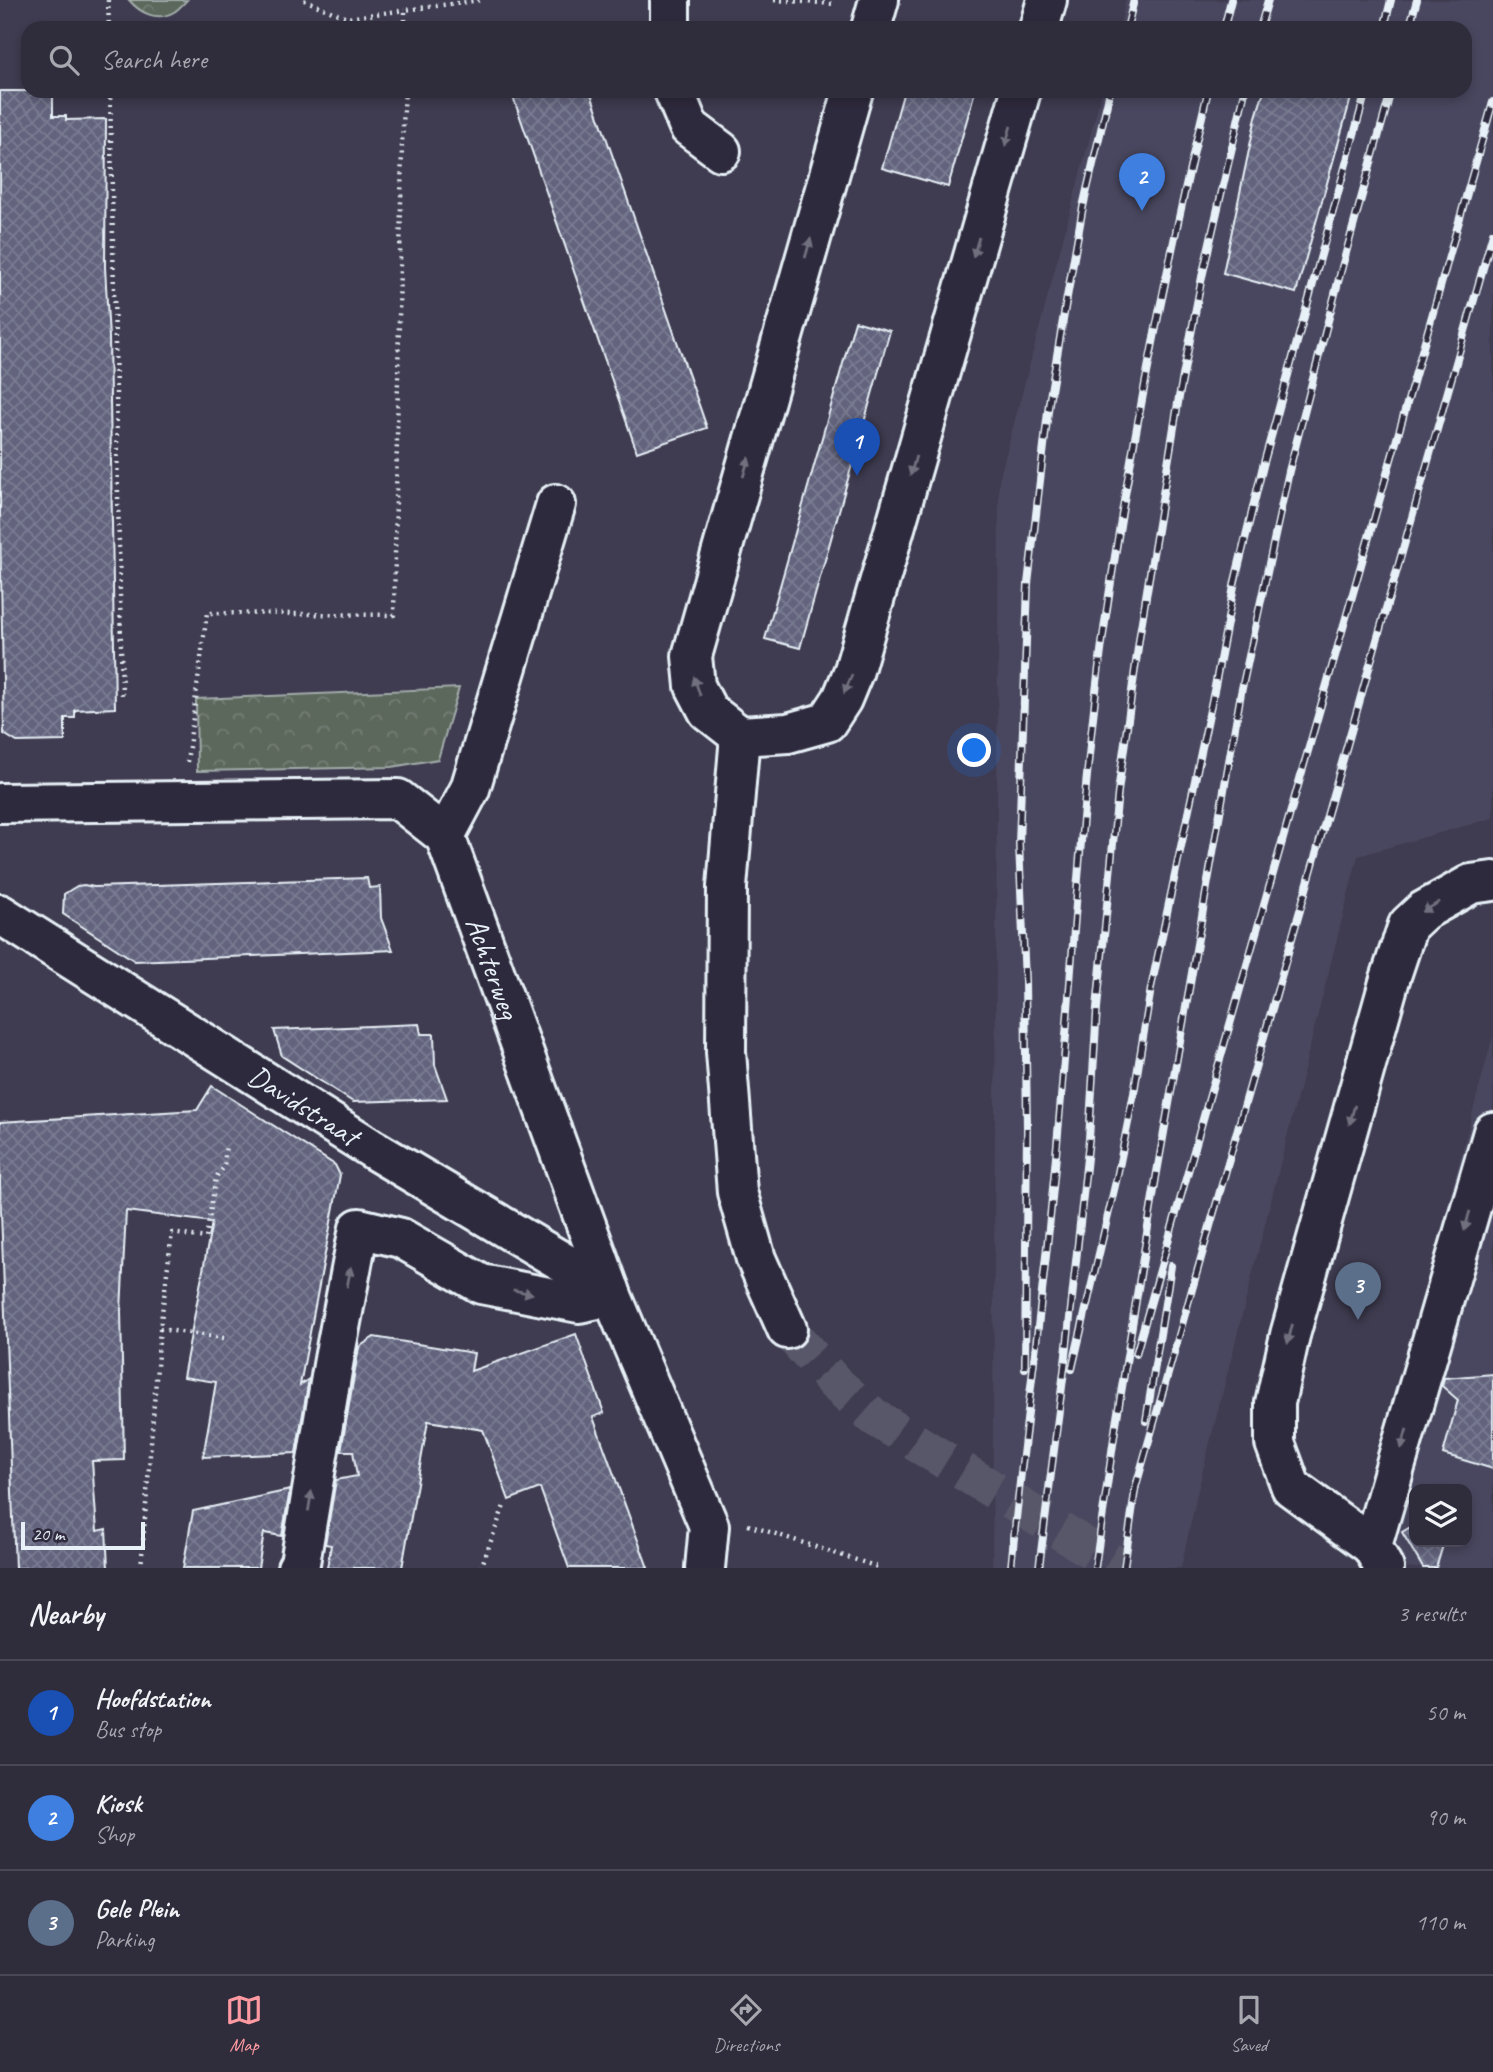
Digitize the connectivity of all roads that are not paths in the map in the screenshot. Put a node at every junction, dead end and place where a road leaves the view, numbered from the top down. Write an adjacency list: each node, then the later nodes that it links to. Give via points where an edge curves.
1 (670, 0): 4 (street)
2 (879, 0): 5 (street)
3 (1047, 0): 6 (street)
4 (670, 21)
5 (873, 21)
6 (1041, 21)
7 (677, 98): 10 (street, via 689,127)
8 (851, 98): 12 (street, one-way to 8, via 708,711 695,686 692,656)
9 (1019, 98): 12 (street, one-way to 12, via 842,699 827,722 788,733)
10 (722, 151)
11 (556, 503): 14 (street, via 470,789)
12 (740, 736): 19 (street, via 727,887 726,1052 737,1192 756,1259)
13 (0, 803): 14 (street, via 398,799)
14 (446, 836): 18 (street, Achterweg)
15 (1493, 881): 20 (street, one-way to 20, via 1471,884 1423,911 1408,925 1293,1322 1275,1403 1275,1443 1291,1487)
16 (0, 914): 18 (street, Davidstraat)
17 (1493, 1132): 20 (street, one-way to 20)
18 (611, 1293): 21 (street, one-way to 18, via 359,1228 401,1238 481,1284 579,1303); 22 (street, Achterweg, via 709,1526)
19 (787, 1329)
20 (1378, 1557)
21 (297, 1568)
22 (705, 1568)

